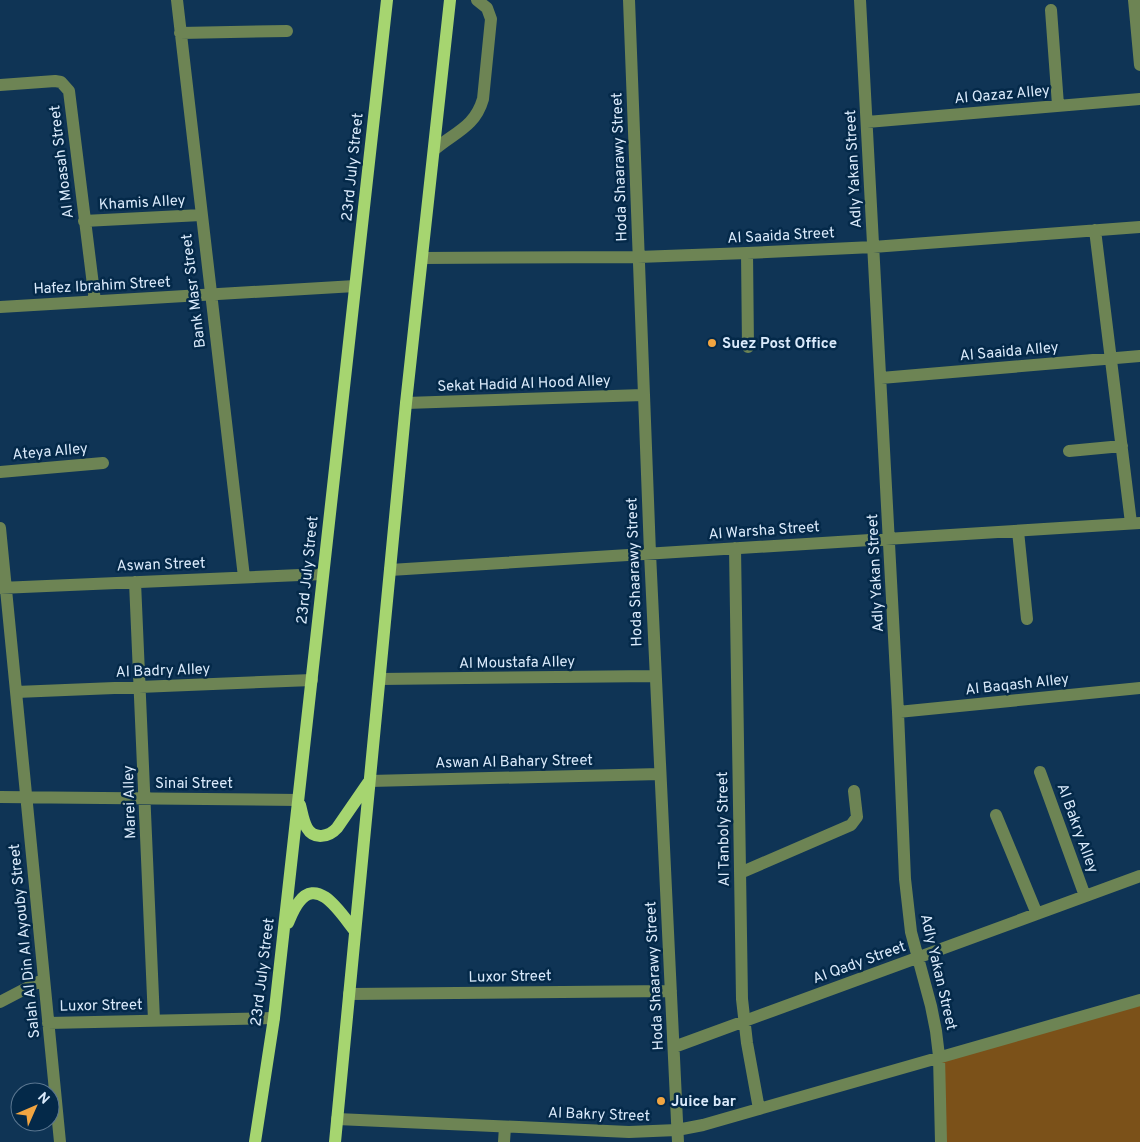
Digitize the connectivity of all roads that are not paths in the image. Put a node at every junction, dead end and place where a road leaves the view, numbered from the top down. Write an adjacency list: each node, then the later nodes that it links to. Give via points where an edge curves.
1 (177, 0): 10 (street, Bank Masr Street)
2 (387, 0): 25 (main road, 23rd July Street)
3 (450, 0): 16 (main road)
4 (476, 0): 16 (street, via 486,8 491,19 480,110 474,119)
5 (629, 0): 23 (street, Hoda Shaarawy Street)
6 (860, 0): 15 (street, Adly Yakan Street)
7 (1134, 0): 11 (street)
8 (1051, 10): 14 (street)
9 (287, 31): 10 (street)
10 (180, 33): 17 (street, Bank Masr Street)
11 (1140, 65)
12 (0, 85): 18 (street, Al Moasah Street, via 55,81 61,82 69,91)
13 (1140, 99): 14 (street, Al Qazaz Alley)
14 (1058, 105): 15 (street, Al Qazaz Alley)
15 (867, 122): 21 (street, Adly Yakan Street)
16 (434, 150): 24 (main road)
17 (201, 214): 18 (street, Khamis Alley); 26 (street, Bank Masr Street)
18 (84, 222): 27 (street, Al Moasah Street)
19 (1140, 227): 20 (street, Al Saaida Street)
20 (1094, 230): 21 (street, Al Saaida Street); 31 (street)
21 (874, 247): 22 (street, Al Saaida Street); 32 (street, Adly Yakan Street)
22 (747, 253): 23 (street, Al Saaida Street); 29 (street)
23 (638, 257): 24 (street, Al Saaida Street); 33 (street, Hoda Shaarawy Street)
24 (422, 258): 34 (main road)
25 (355, 286): 26 (street, Hafez Ibrahim Street); 46 (main road, 23rd July Street)
26 (210, 295): 27 (street, Hafez Ibrahim Street); 47 (street, Bank Masr Street)
27 (95, 302): 28 (street, Hafez Ibrahim Street)
28 (0, 307)
29 (748, 348)
30 (1140, 356): 31 (street, Al Saaida Alley)
31 (1111, 358): 32 (street, Al Saaida Alley); 35 (street)
32 (881, 378): 42 (street, Adly Yakan Street)
33 (643, 394): 34 (street, Sekat Hadid Al Hood Alley); 44 (street, Hoda Shaarawy Street)
34 (406, 403): 45 (main road)
35 (1122, 446): 36 (street); 39 (street)
36 (1069, 451)
37 (103, 463): 38 (street, Ateya Alley)
38 (0, 472)
39 (1136, 523): 41 (street, Al Warsha Street)
40 (0, 528): 49 (street, Salah Al Din Al Ayouby Street)
41 (1018, 531): 42 (street, Al Warsha Street); 50 (street)
42 (889, 538): 43 (street, Al Warsha Street); 57 (street, Adly Yakan Street)
43 (735, 548): 44 (street, Al Warsha Street); 67 (street, Al Tanboly Street)
44 (650, 553): 45 (street, Al Warsha Street); 51 (street, Hoda Shaarawy Street)
45 (390, 570): 52 (main road)
46 (323, 574): 47 (street, Aswan Street); 53 (main road, 23rd July Street)
47 (244, 577): 48 (street, Aswan Street)
48 (135, 582): 49 (street, Aswan Street); 54 (street, Marei Alley)
49 (3, 588): 56 (street, Salah Al Din Al Ayouby Street)
50 (1027, 619)
51 (655, 676): 52 (street, Al Moustafa Alley); 59 (street, Hoda Shaarawy Street)
52 (380, 679): 60 (main road)
53 (312, 680): 54 (street, Al Badry Alley); 65 (main road, 23rd July Street)
54 (140, 687): 56 (street, Al Badry Alley); 64 (street, Marei Alley)
55 (1140, 688): 57 (street, Al Baqash Alley)
56 (16, 692): 63 (street, Salah Al Din Al Ayouby Street)
57 (898, 712): 73 (street, Adly Yakan Street, via 905,879)
58 (1040, 772): 69 (street, Al Bakry Alley)
59 (660, 774): 60 (street, Aswan Al Bahary Street); 75 (street, Hoda Shaarawy Street)
60 (370, 781): 65 (main road, via 337,828 325,837 307,828); 71 (main road)
61 (854, 791): 67 (street, via 857,817 851,825)
62 (0, 797): 63 (street, Sinai Street)
63 (26, 798): 64 (street, Sinai Street); 74 (street, Salah Al Din Al Ayouby Street)
64 (145, 798): 65 (street, Sinai Street); 80 (street, Marei Alley)
65 (298, 800): 72 (main road, 23rd July Street)
66 (996, 815): 70 (street)
67 (740, 873): 81 (street, Al Tanboly Street)
68 (1140, 876): 69 (street, Al Qady Street)
69 (1086, 896): 70 (street, Al Qady Street)
70 (1037, 914): 73 (street, Al Qady Street)
71 (355, 931): 72 (main road, via 328,898 312,893 298,903); 76 (main road)
72 (284, 932): 79 (main road, 23rd July Street)
73 (917, 958): 81 (street, Al Qady Street); 84 (street, Adly Yakan Street, via 931,1006)
74 (44, 979): 78 (street); 82 (street, Salah Al Din Al Ayouby Street)
75 (671, 991): 76 (street, Luxor Street); 83 (street, Hoda Shaarawy Street)
76 (349, 994): 86 (main road)
77 (1140, 1000): 84 (street, Al Bakry Street)
78 (0, 1002)
79 (274, 1018): 80 (street, Luxor Street); 90 (main road, 23rd July Street)
80 (154, 1020): 82 (street, Luxor Street)
81 (744, 1021): 83 (street, Al Qady Street); 85 (street, Al Tanboly Street)
82 (48, 1023): 89 (street, Salah Al Din Al Ayouby Street)
83 (674, 1047): 88 (street, Hoda Shaarawy Street)
84 (940, 1056): 85 (street, Al Bakry Street); 93 (street, Adly Yakan Street)
85 (759, 1109): 88 (street, Al Bakry Street, via 703,1125)
86 (337, 1119): 87 (street, Al Bakry Street); 91 (main road)
87 (505, 1126): 88 (street, Al Bakry Street); 92 (street)
88 (678, 1136)
89 (60, 1142)
90 (255, 1142)
91 (335, 1142)
92 (504, 1142)
93 (941, 1142)

